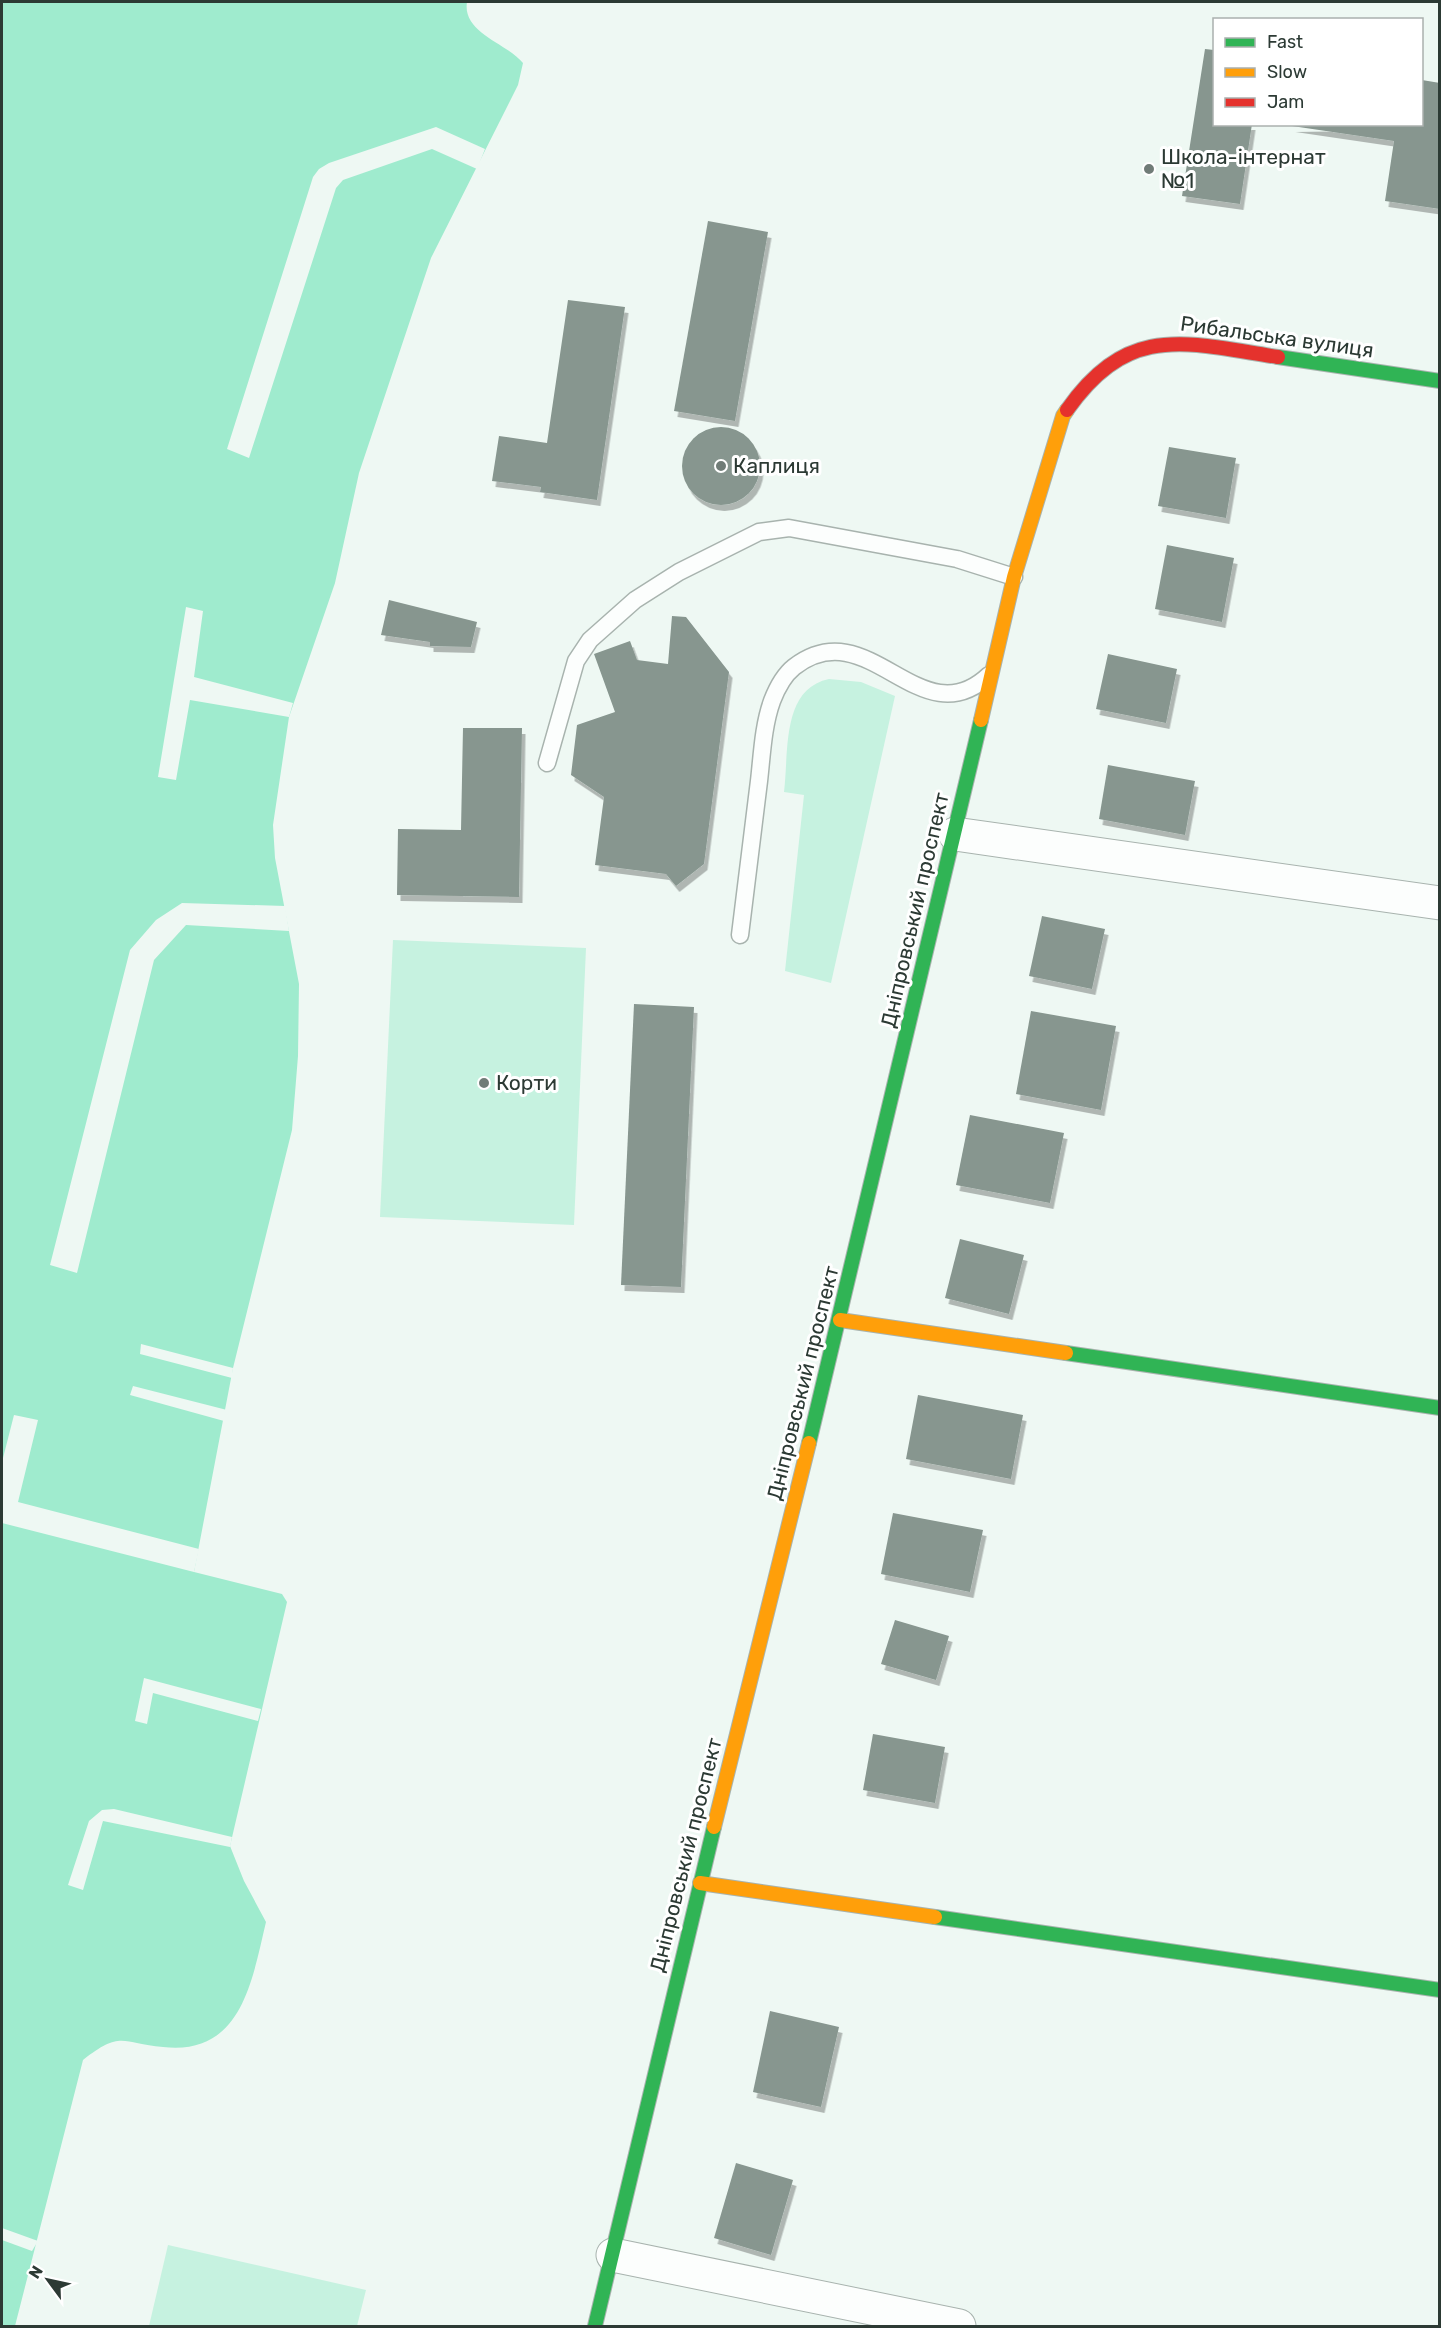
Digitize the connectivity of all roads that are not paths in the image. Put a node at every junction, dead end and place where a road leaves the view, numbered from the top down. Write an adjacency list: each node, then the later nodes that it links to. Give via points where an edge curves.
1 (1440, 381): 2 (street, Рибальська вулиця, via 1178,342 1152,346 1111,363 1084,386 1063,416)
2 (1052, 449): 3 (street, Дніпровський проспект)
3 (1014, 577): 4 (street, Дніпровський проспект); 5 (lane, via 957,559 789,528 759,532 679,572 635,600 590,640 576,661)
4 (992, 672): 6 (street, Дніпровський проспект); 8 (lane, via 971,688 945,693 920,688 867,657 848,652 819,654 793,668 780,683 766,721)
5 (547, 763)
6 (955, 834): 7 (street); 9 (street, Дніпровський проспект)
7 (1440, 903)
8 (740, 935)
9 (840, 1320): 10 (street); 11 (street, Дніпровський проспект)
10 (1440, 1408)
11 (700, 1883): 12 (street); 13 (street, Дніпровський проспект)
12 (1440, 1990)
13 (613, 2255): 14 (street, Дніпровський проспект); 15 (street)
14 (595, 2326)
15 (959, 2326)

